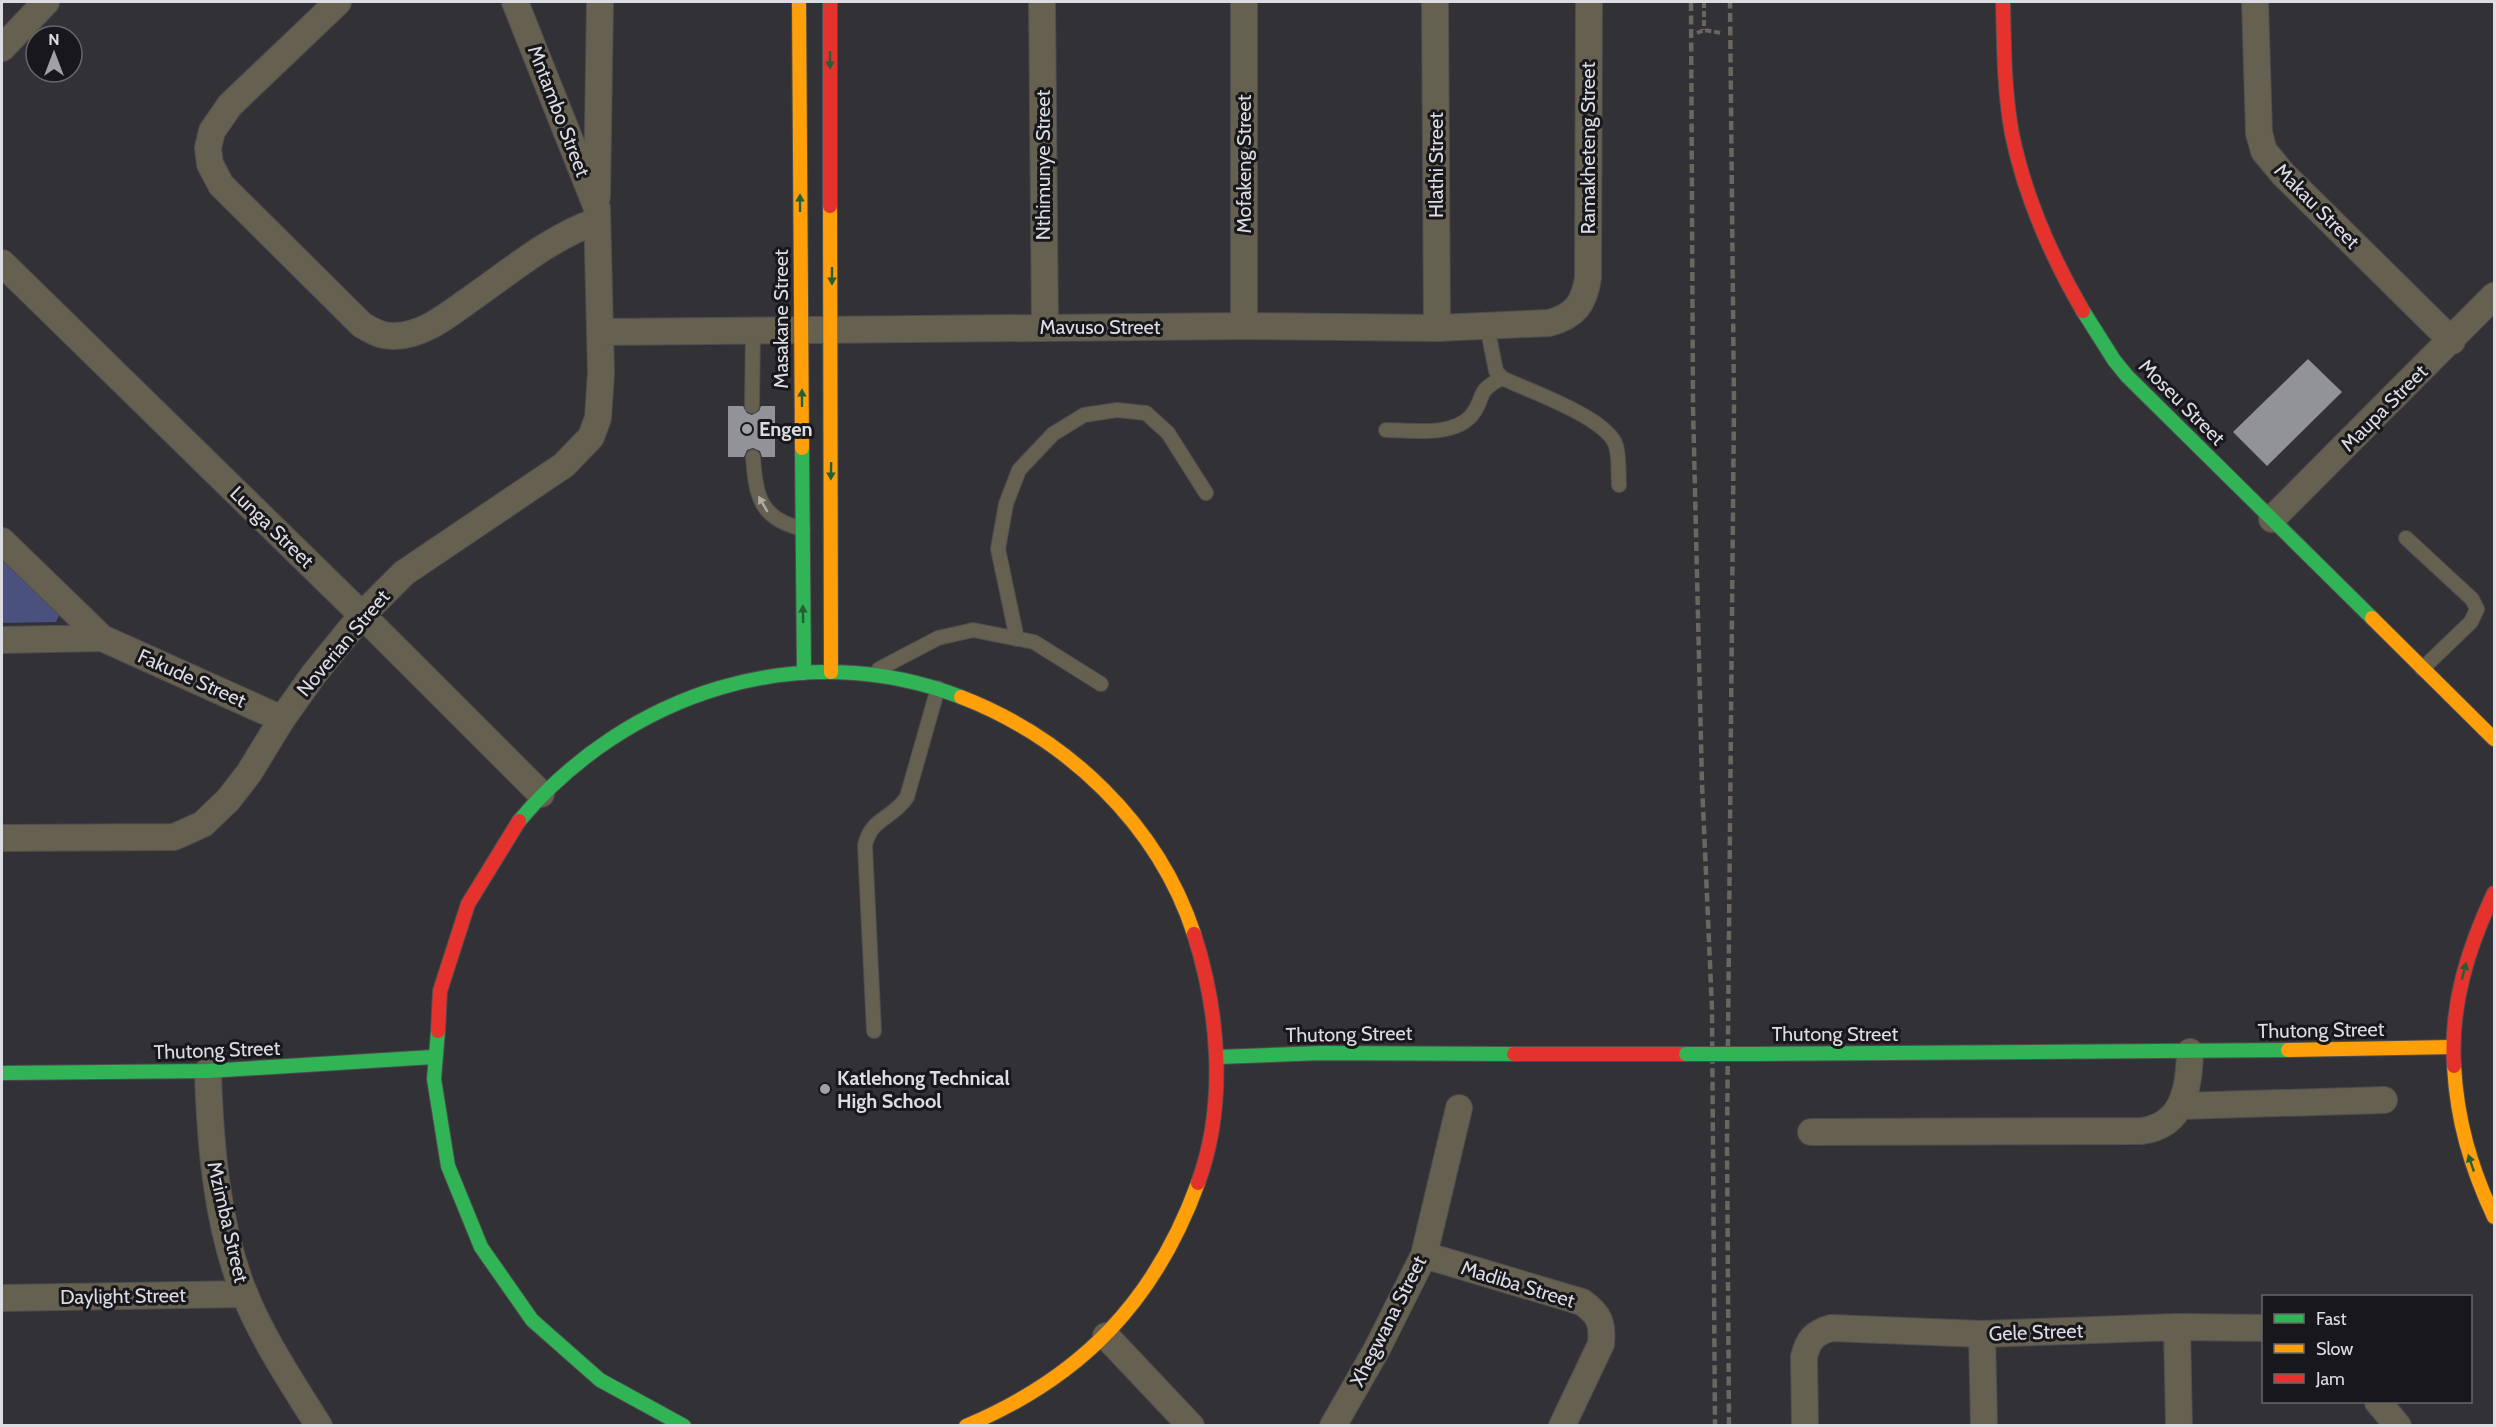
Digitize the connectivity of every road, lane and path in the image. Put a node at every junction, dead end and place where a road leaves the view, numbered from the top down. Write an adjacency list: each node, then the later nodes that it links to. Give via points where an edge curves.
1 (338, 2): 18 (street, via 231,105 212,131 208,148 210,164 221,184 362,325 379,335 395,336 429,327)
2 (515, 2): 18 (street, Mntambo Street)
3 (600, 2): 18 (street, Noverian Street)
4 (799, 2): 26 (street, Masakane Street, one-way to 4)
5 (830, 2): 27 (street, one-way to 27)
6 (1042, 2): 24 (street, Nthimunye Street)
7 (1244, 2): 22 (street, Mofakeng Street)
8 (1435, 2): 25 (street, Hlathi Street)
9 (1589, 2): 20 (street, Ramakheteng Street)
10 (1704, 2): 14 (path)
11 (2003, 2): 37 (street, Moseu Street, via 2006,87 2015,147 2027,190 2069,286 2116,363)
12 (2255, 2): 30 (street, Makau Street, via 2259,125 2264,151)
13 (41, 3): 17 (street)
14 (1704, 30): 15 (path); 16 (path)
15 (1697, 33)
16 (1721, 33)
17 (2, 48)
18 (597, 215): 29 (street, Noverian Street)
19 (2, 263): 41 (street, Lunga Street)
20 (1586, 294): 23 (street, Mavuso Street, via 1574,312 1563,319)
21 (2494, 296): 30 (street, Maupa Street)
22 (1244, 326): 24 (street, Mavuso Street); 25 (street, Mavuso Street)
23 (1487, 326): 25 (street, Mavuso Street); 31 (lane, via 1496,371)
24 (1045, 327): 27 (street, Mavuso Street)
25 (1437, 327)
26 (801, 329): 27 (street, Mavuso Street); 28 (street, Mavuso Street); 38 (street, Masakane Street, one-way to 26)
27 (832, 329): 46 (street, one-way to 46)
28 (753, 330): 29 (street, Mavuso Street); 32 (lane)
29 (601, 332): 41 (street, Noverian Street, via 598,418 591,437 564,465 404,573)
30 (2452, 341): 37 (street, Maupa Street)
31 (1502, 378): 33 (lane, via 1486,386 1472,415 1462,424 1437,429); 35 (lane, via 1604,429 1616,446)
32 (752, 406)
33 (1386, 430)
34 (753, 457): 38 (lane, one-way to 34, via 770,516 760,502)
35 (1619, 485)
36 (1206, 493): 43 (lane, via 1168,433 1146,413 1117,410 1084,416 1053,434 1019,470 1006,504 998,549)
37 (2272, 519): 45 (street, Moseu Street)
38 (803, 529): 47 (street, Masakane Street, one-way to 38)
39 (2406, 538): 45 (lane, via 2472,599 2477,609 2471,622)
40 (2, 541): 42 (street, Fakude Street)
41 (362, 615): 51 (street, Noverian Street); 53 (street, Lunga Street)
42 (102, 638): 44 (street, Fakude Street); 51 (street, Fakude Street)
43 (1017, 639): 48 (lane, via 973,630 938,638); 49 (lane, via 1034,642)
44 (2, 640)
45 (2422, 669): 52 (street, Moseu Street)
46 (831, 672): 47 (street); 48 (street)
47 (804, 673): 53 (street, via 745,680 700,693 634,721 585,754)
48 (870, 674): 50 (street)
49 (1101, 684)
50 (938, 688): 56 (lane, via 907,797 899,809 867,834); 60 (street, via 1004,714 1064,752 1116,800 1159,856 1191,919 1210,987)
51 (282, 719): 54 (street, Noverian Street, via 228,800 203,824 174,837)
52 (2494, 740)
53 (541, 794): 59 (street, via 496,851 462,915 441,984)
54 (2, 838)
55 (2494, 893): 57 (street, one-way to 55, via 2464,969)
56 (874, 1031)
57 (2453, 1047): 58 (street, Thutong Street); 67 (street, one-way to 57, via 2464,1141 2455,1095)
58 (2190, 1052): 60 (street, Thutong Street, bridge, via 1321,1053); 64 (street, via 2189,1076)
59 (433, 1057): 61 (street, Thutong Street); 77 (street, via 437,1119 451,1180 475,1238 508,1292 548,1339 596,1379 650,1412)
60 (1218, 1057): 74 (street, via 1214,1119 1196,1188 1177,1236 1146,1288)
61 (208, 1071): 62 (street, Thutong Street); 69 (street, Mzimba Street, via 210,1138 225,1227)
62 (2, 1073)
63 (2384, 1100): 64 (street)
64 (2180, 1106): 66 (street, via 2166,1124 2142,1131)
65 (1459, 1108): 68 (street, Xhegwana Street)
66 (1811, 1132)
67 (2494, 1217)
68 (1424, 1255): 80 (street, Xhegwana Street); 81 (street, Madiba Street, via 1582,1302 1600,1318 1601,1344)
69 (245, 1294): 70 (street, Daylight Street); 76 (street, Mzimba Street, via 278,1361)
70 (2, 1298)
71 (2178, 1327): 72 (street, Gele Street); 73 (street, Gele Street); 84 (street)
72 (2262, 1328)
73 (1982, 1334): 82 (street, Gele Street, via 1831,1328 1817,1332 1804,1357); 83 (street)
74 (1106, 1336): 78 (street, via 1058,1377 1004,1410); 79 (street)
75 (2380, 1403): 85 (street)
76 (319, 1425)
77 (684, 1425)
78 (966, 1425)
79 (1191, 1425)
80 (1333, 1425)
81 (1562, 1425)
82 (1805, 1425)
83 (1984, 1425)
84 (2179, 1425)
85 (2398, 1425)

